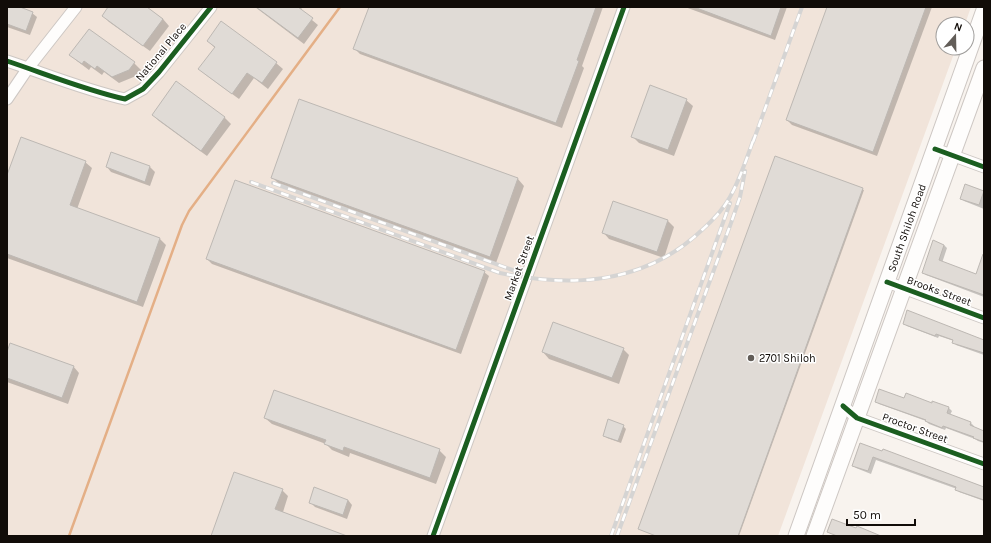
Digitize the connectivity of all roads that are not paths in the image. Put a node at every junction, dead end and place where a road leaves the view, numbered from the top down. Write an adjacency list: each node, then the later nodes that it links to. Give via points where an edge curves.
1 (76, 7): 6 (street)
2 (211, 7): 6 (street, National Place, via 143,89 125,99 61,81)
3 (624, 7): 18 (street, Market Street)
4 (984, 10): 9 (main road, South Shiloh Road)
5 (7, 61): 6 (street, National Place)
6 (28, 68): 8 (street)
7 (984, 68): 10 (main road, South Shiloh Road)
8 (7, 99)
9 (935, 150): 10 (street); 12 (main road, South Shiloh Road)
10 (953, 155): 11 (street); 13 (main road, South Shiloh Road)
11 (984, 167)
12 (887, 282): 13 (street, Brooks Street); 15 (main road, South Shiloh Road)
13 (904, 288): 14 (street, Brooks Street); 16 (main road, South Shiloh Road)
14 (984, 318)
15 (843, 406): 16 (street, Proctor Street); 19 (main road, South Shiloh Road)
16 (857, 418): 17 (street, Proctor Street); 20 (main road, South Shiloh Road)
17 (984, 464)
18 (433, 536)
19 (797, 536)
20 (814, 536)

